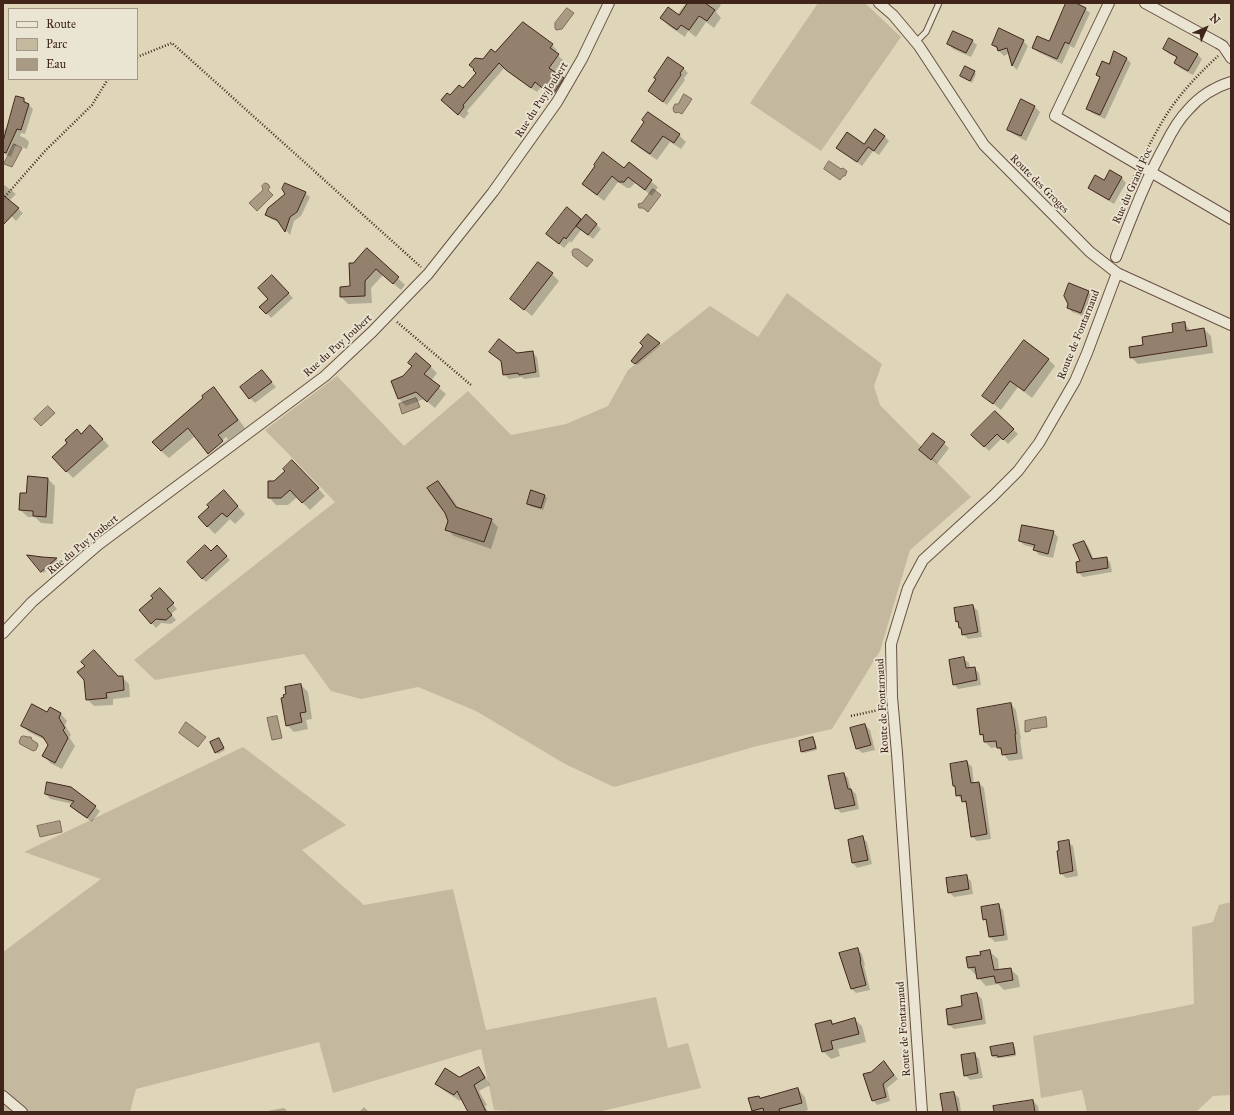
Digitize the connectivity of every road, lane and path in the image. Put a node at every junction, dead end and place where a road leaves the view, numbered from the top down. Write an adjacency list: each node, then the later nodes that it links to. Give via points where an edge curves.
1 (608, 3): 16 (street, Rue du Puy Joubert, via 582,59 557,102 493,192)
2 (879, 3): 6 (street, Route des Groges)
3 (939, 3): 6 (lane, via 926,32)
4 (1109, 3): 11 (street, via 1055,116)
5 (1145, 3): 8 (street, via 1223,46)
6 (916, 42): 15 (street, Route des Groges, via 984,145 1090,252)
7 (138, 57): 16 (path, via 172,43)
8 (1231, 58)
9 (107, 80): 12 (path, via 92,105 45,151)
10 (1231, 82): 11 (street, Rue du Grand Foc, via 1204,96 1187,110 1175,126)
11 (1150, 172): 13 (street); 14 (street, Rue du Grand Foc)
12 (3, 199)
13 (1231, 219)
14 (1116, 257)
15 (1117, 273): 18 (street, Route des Groges); 21 (street, Route de Fontarnaud, via 1075,381 1039,443 1018,471 923,560 908,588 891,644)
16 (428, 274): 17 (street, Rue du Puy Joubert)
17 (389, 315): 19 (path); 20 (street, Rue du Puy Joubert, via 325,376 98,545 32,602)
18 (1231, 325)
19 (471, 385)
20 (3, 633)
21 (893, 706): 22 (path); 25 (street, Route de Fontarnaud)
22 (850, 716)
23 (3, 1096): 24 (street)
24 (22, 1112)
25 (922, 1112)

